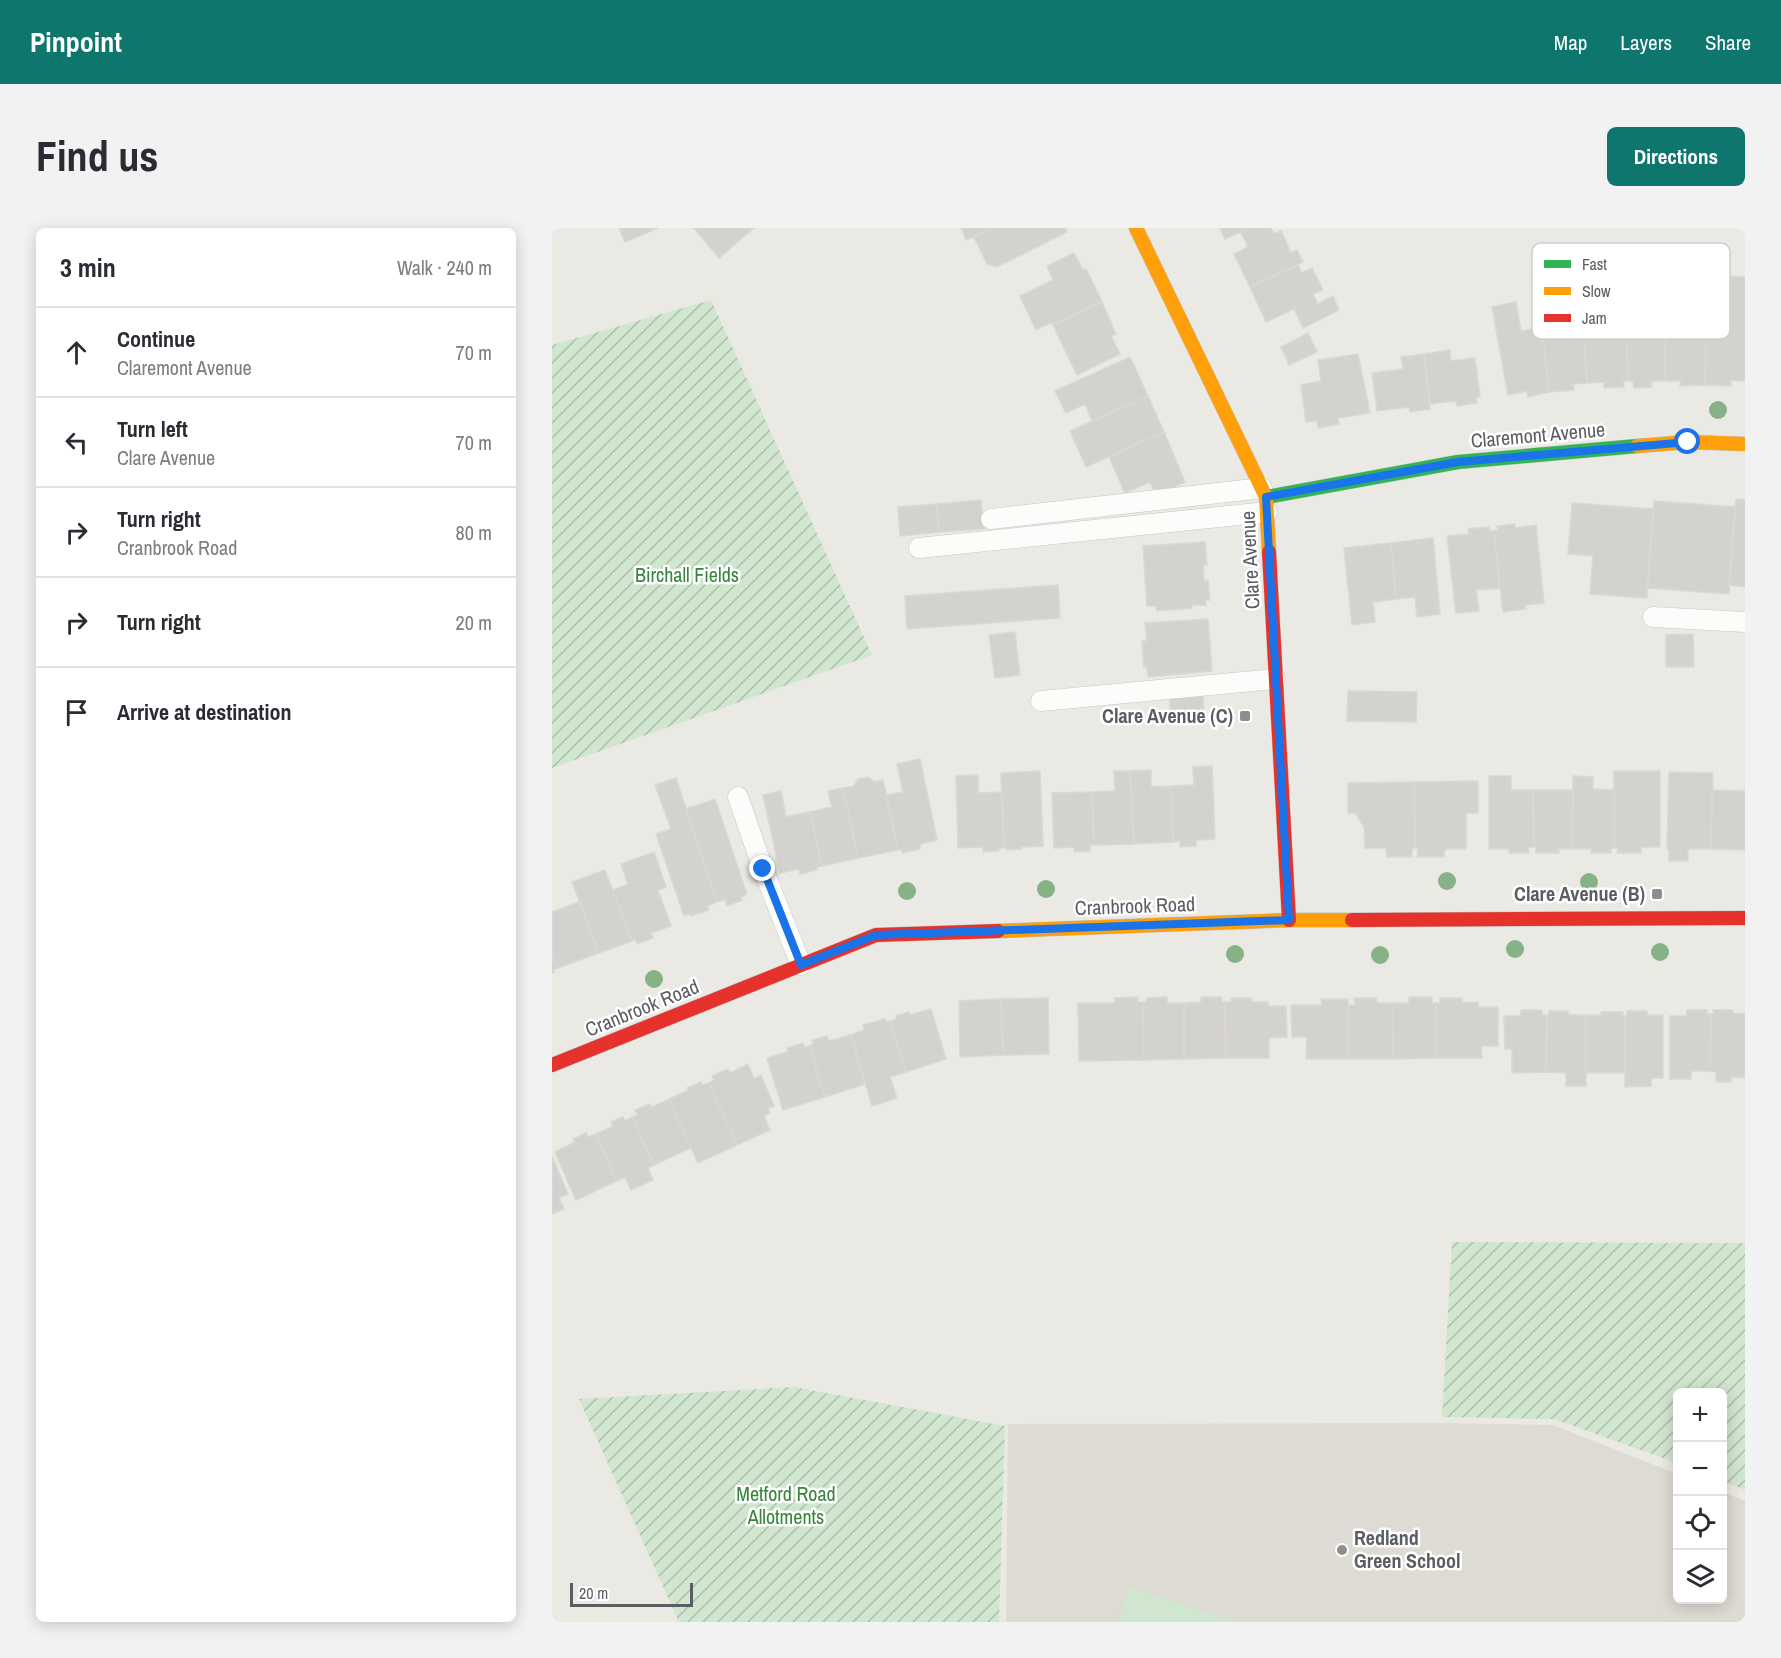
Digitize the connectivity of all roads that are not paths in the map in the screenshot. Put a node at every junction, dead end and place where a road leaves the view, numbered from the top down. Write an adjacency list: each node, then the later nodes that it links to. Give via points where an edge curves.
1 (1136, 228): 3 (main road, Clare Avenue)
2 (1745, 444): 3 (main road, Claremont Avenue, via 1688,442 1458,462)
3 (1265, 499): 4 (lane); 5 (lane); 8 (main road, Clare Avenue)
4 (991, 519)
5 (919, 548)
6 (1653, 617): 7 (lane)
7 (1745, 622)
8 (1275, 679): 9 (lane); 12 (main road, Clare Avenue)
9 (1041, 701)
10 (738, 797): 13 (lane)
11 (1745, 918): 12 (main road, Cranbrook Road)
12 (1289, 920): 13 (main road, Cranbrook Road, via 876,935)
13 (801, 965): 14 (main road, Cranbrook Road)
14 (552, 1065)

